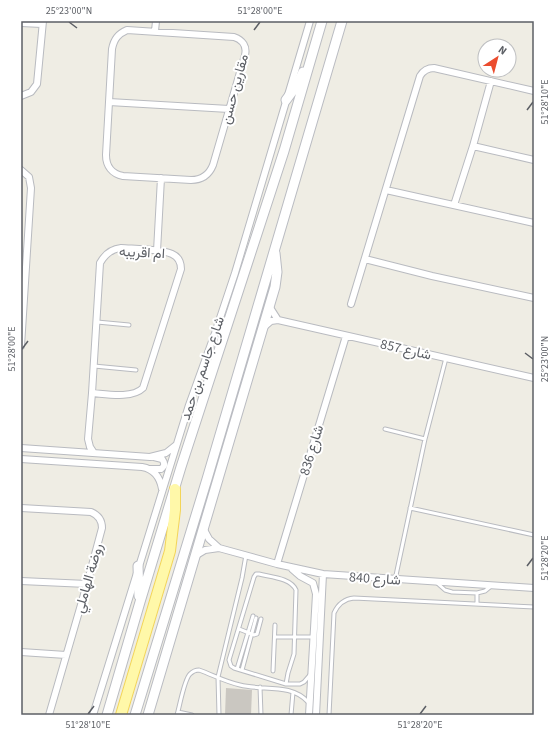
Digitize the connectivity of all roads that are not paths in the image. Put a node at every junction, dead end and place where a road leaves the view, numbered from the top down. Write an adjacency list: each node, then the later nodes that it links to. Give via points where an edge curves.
1 (156, 21): 7 (street)
2 (310, 21): 12 (street, شارع جاسم بن حمد)
3 (322, 21): 8 (main road, شارع جاسم بن حمد)
4 (342, 21): 23 (main road)
5 (21, 23): 6 (street)
6 (42, 23): 11 (street, via 37,84 31,92)
7 (155, 31): 13 (street, مقارين حسن, via 127,30 116,37 112,49); 14 (street, مقارين حسن, via 231,36 241,40 245,52)
8 (314, 49): 12 (main road, via 297,85); 53 (main road, شارع جاسم بن حمد)
9 (491, 81): 10 (street); 15 (street); 19 (street, via 434,68 422,73)
10 (534, 91)
11 (21, 96)
12 (286, 100): 44 (street, شارع جاسم بن حمد, via 235,273)
13 (109, 102): 14 (street); 18 (street, مقارين حسن, via 106,155 109,167 119,175)
14 (229, 110): 18 (street, مقارين حسن, via 213,165 205,177 196,180)
15 (473, 146): 16 (street); 20 (street)
16 (534, 160)
17 (21, 170): 22 (street, via 29,177 31,183)
18 (161, 178): 24 (street)
19 (386, 190): 20 (street); 25 (street)
20 (454, 205): 21 (street)
21 (534, 223)
22 (24, 240): 29 (street)
23 (275, 250): 28 (main road, via 276,280); 48 (main road)
24 (157, 251): 31 (street, ام اقريبه, via 121,248 106,254 99,268); 40 (street, ام اقريبه, via 176,256 181,269 145,384 139,392 130,395)
25 (365, 259): 26 (street); 27 (street)
26 (534, 298)
27 (351, 304)
28 (269, 306): 30 (street); 33 (main road)
29 (22, 316): 35 (street)
30 (278, 320): 33 (street, via 268,323); 34 (street, شارع 857)
31 (96, 322): 32 (lane); 37 (street, ام اقريبه)
32 (129, 325)
33 (262, 329): 54 (main road)
34 (346, 336): 36 (street, شارع 857); 62 (street, شارع 836)
35 (21, 346)
36 (446, 358): 39 (street, شارع 857); 43 (lane)
37 (94, 366): 38 (lane); 40 (street, ام اقريبه)
38 (136, 370)
39 (534, 378)
40 (92, 393): 42 (street, ام اقريبه)
41 (385, 429): 43 (lane)
42 (88, 439): 46 (street, ام اقريبه); 47 (street, ام اقريبه)
43 (425, 439): 56 (lane)
44 (176, 445): 49 (street, via 166,453); 52 (street, شارع جاسم بن حمد)
45 (21, 448): 46 (street)
46 (79, 452): 47 (street)
47 (94, 453): 49 (street)
48 (214, 455): 54 (main road, via 215,469 210,491); 74 (main road)
49 (153, 457): 51 (street, via 162,459 164,466 160,469)
50 (22, 460): 51 (street, via 142,466)
51 (150, 469): 52 (street, via 160,479)
52 (162, 489): 63 (street, شارع جاسم بن حمد)
53 (174, 490): 75 (main road, شارع جاسم بن حمد); 103 (main road, via 176,510 170,551)
54 (210, 506): 57 (main road)
55 (21, 508): 70 (street, روضة الهاملي, via 87,512 98,516 102,528)
56 (410, 508): 58 (lane); 67 (lane)
57 (203, 528): 59 (street, via 209,539); 61 (main road)
58 (534, 535)
59 (219, 548): 60 (street, شارع 840); 61 (street, via 206,550)
60 (246, 555): 62 (street, شارع 840); 94 (lane)
61 (195, 556): 66 (main road)
62 (277, 564): 64 (street, شارع 840)
63 (138, 566): 75 (main road); 101 (street, شارع جاسم بن حمد)
64 (291, 568): 65 (street, شارع 840); 87 (street, via 311,581 316,588)
65 (323, 574): 67 (street, شارع 840); 111 (street)
66 (188, 579): 74 (main road); 105 (main road)
67 (394, 580): 69 (street, شارع 840)
68 (21, 581): 70 (street)
69 (436, 582): 71 (street, شارع 840); 73 (lane, via 445,590)
70 (87, 584): 89 (street, روضة الهاملي)
71 (492, 585): 72 (street, شارع 840); 73 (lane)
72 (534, 588)
73 (477, 593): 76 (lane)
74 (171, 596): 104 (main road)
75 (140, 602): 102 (main road, شارع جاسم بن حمد)
76 (477, 604): 77 (lane); 112 (lane, via 354,598 342,602 334,617)
77 (534, 607)
78 (253, 616): 83 (lane)
79 (256, 618): 84 (lane)
80 (261, 619): 84 (lane, via 258,633)
81 (275, 625): 85 (lane)
82 (239, 629): 83 (lane); 86 (lane, via 254,577 259,574 288,582 295,587 297,596); 90 (lane, via 229,662 232,667)
83 (247, 632): 84 (lane); 90 (lane)
84 (252, 634): 91 (lane)
85 (275, 636): 86 (lane); 92 (lane)
86 (294, 637): 87 (lane); 95 (lane, via 294,654)
87 (313, 637): 93 (street)
88 (21, 652): 89 (street)
89 (66, 655): 100 (street, روضة الهاملي)
90 (238, 669): 91 (lane)
91 (242, 670): 95 (lane)
92 (273, 671)
93 (311, 674): 95 (lane, via 302,684); 98 (street)
94 (218, 677): 96 (lane, via 239,685); 99 (lane, via 199,670 192,672); 107 (lane)
95 (286, 684)
96 (260, 688): 97 (lane); 108 (lane)
97 (293, 692): 98 (lane, via 305,698); 109 (lane)
98 (310, 704): 110 (street)
99 (177, 713): 106 (lane)
100 (49, 715)
101 (93, 715)
102 (107, 715)
103 (121, 715)
104 (135, 715)
105 (148, 715)
106 (192, 715)
107 (219, 715)
108 (261, 715)
109 (291, 715)
110 (309, 715)
111 (316, 715)
112 (329, 715)

